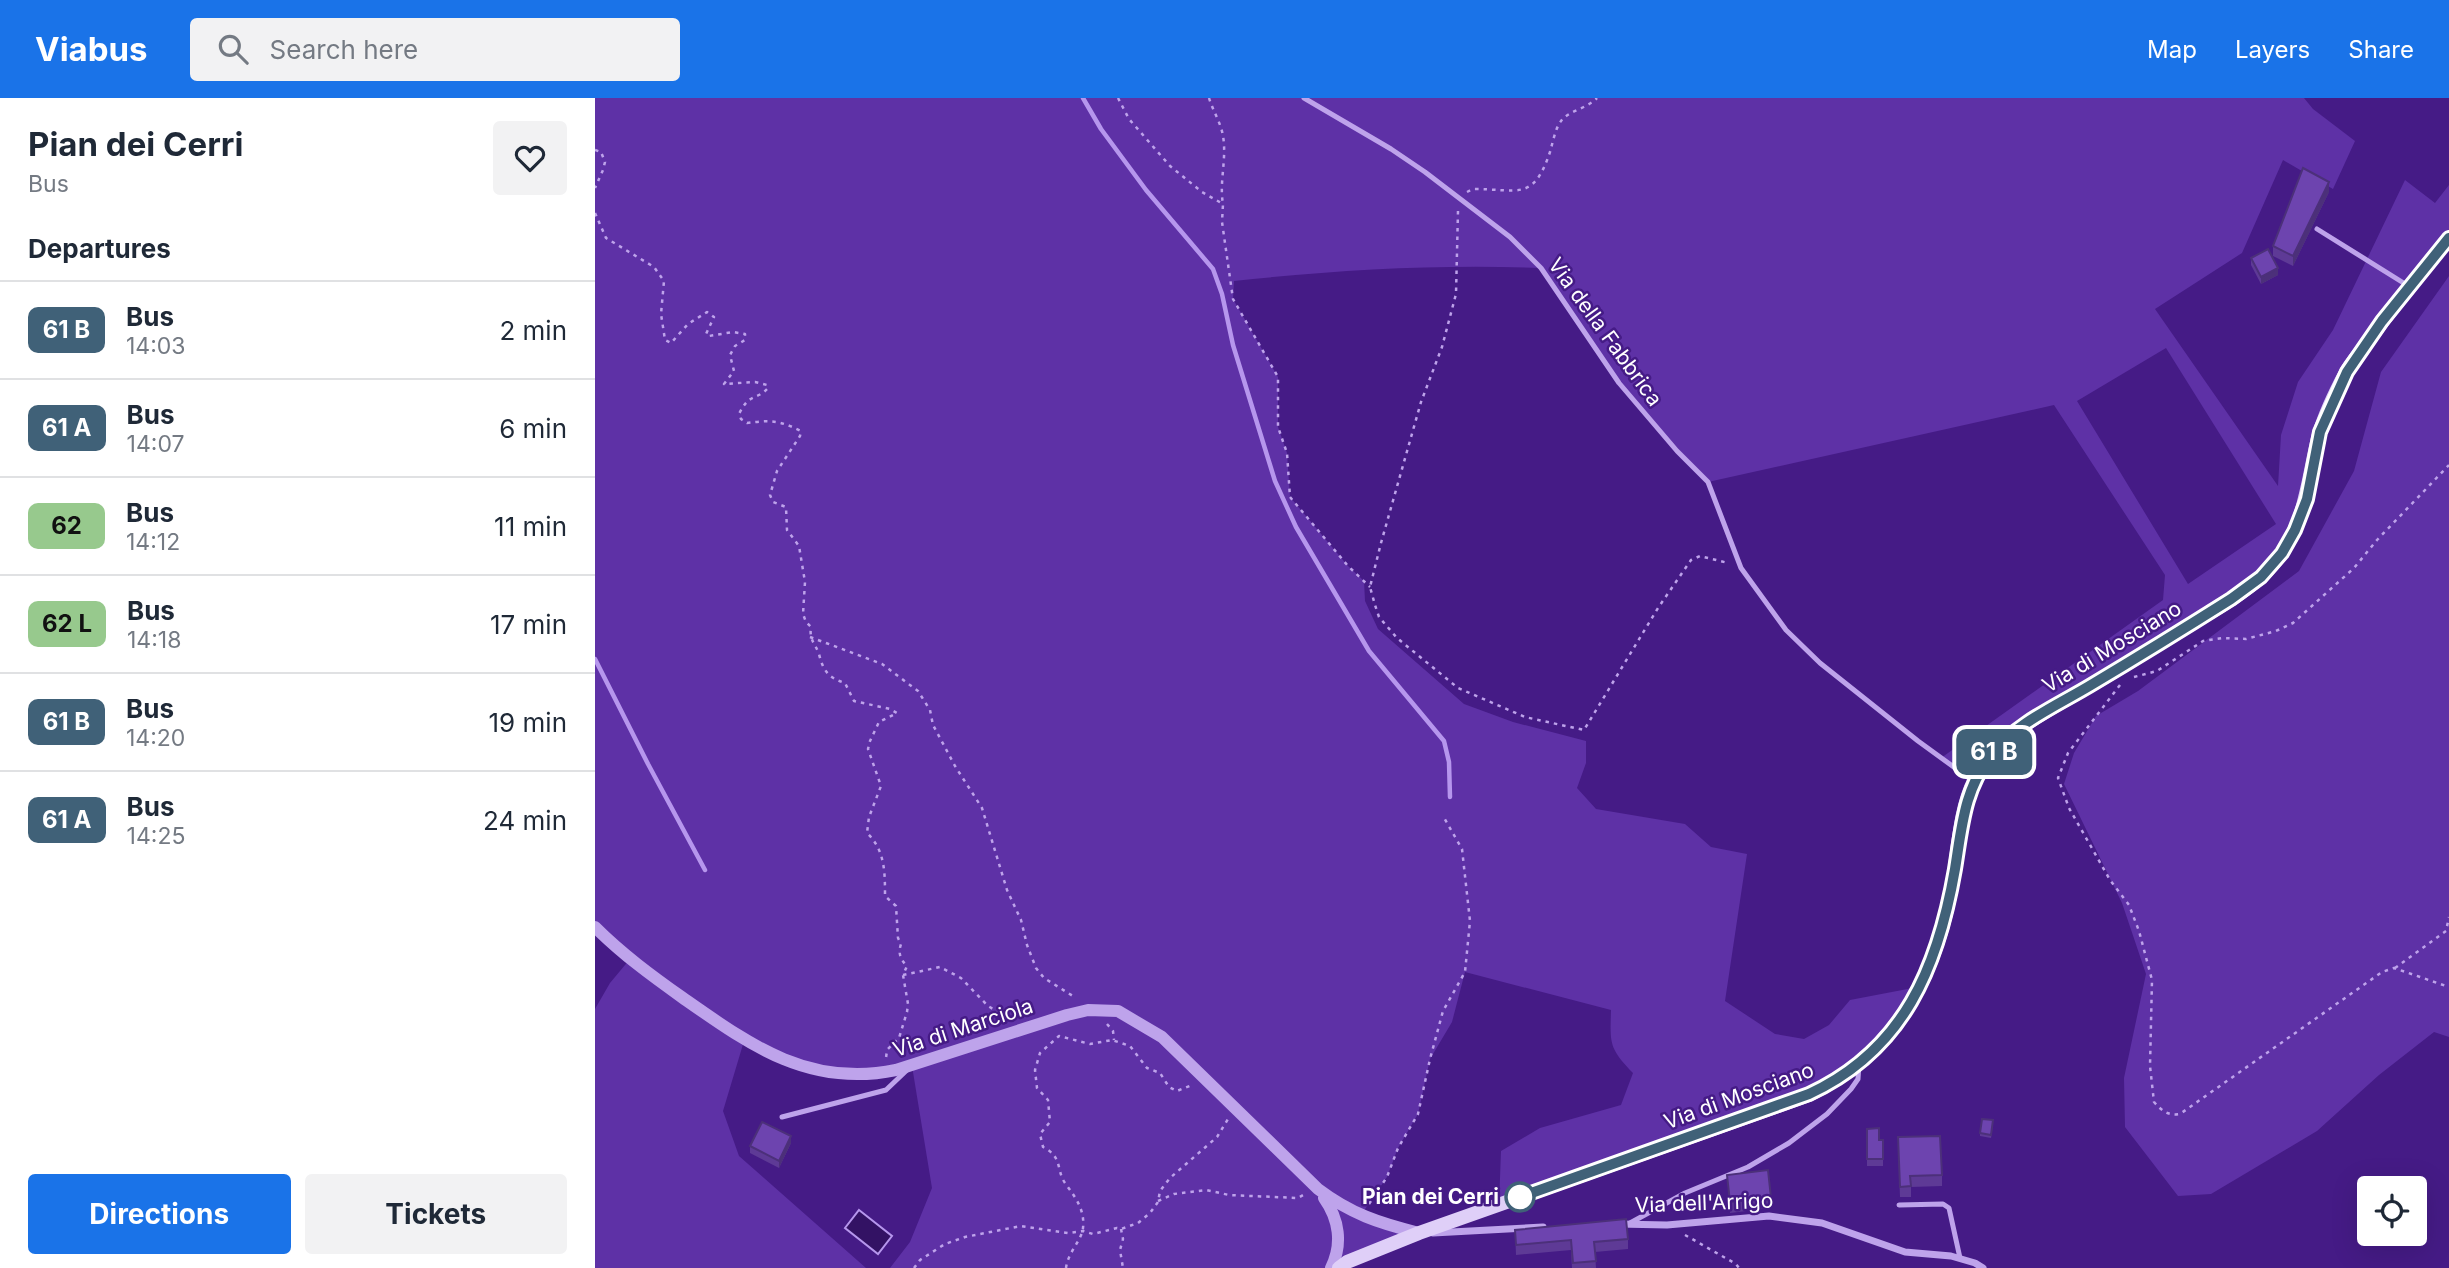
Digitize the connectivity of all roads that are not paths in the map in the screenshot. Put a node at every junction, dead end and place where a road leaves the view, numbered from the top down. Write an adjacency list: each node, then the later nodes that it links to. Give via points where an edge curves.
1 (1304, 98): 5 (lane, Via della Fabbrica, via 1391,149 1459,197 1541,268 1619,383 1708,482 1741,568 1786,630 1820,663)
2 (2317, 229): 4 (lane)
3 (2449, 238): 4 (main road, Via di Mosciano)
4 (2410, 287): 5 (main road, Via di Mosciano, via 2347,372 2320,432 2307,499 2295,530 2261,577 2027,724 2005,740)
5 (1973, 781): 7 (main road, Via di Mosciano, via 1948,912 1936,950 1910,1004 1879,1046)
6 (595, 927): 8 (street, Via di Marciola, via 636,964 744,1041 783,1060 831,1073 885,1072)
7 (1860, 1063): 12 (lane, via 1851,1089 1789,1143); 15 (main road, Via di Mosciano, via 1838,1081 1809,1094)
8 (912, 1065): 9 (lane, via 886,1090); 10 (street, Via di Marciola, via 1088,1010 1118,1011 1162,1037)
9 (782, 1117)
10 (1318, 1189): 15 (street, Via di Marciola, via 1340,1206); 17 (street, Via di Marciola, via 1338,1223 1338,1246)
11 (1899, 1205): 16 (lane, via 1943,1204 1949,1208)
12 (1630, 1223): 13 (street, Via dell'Arrigo); 16 (street, Via dell'Arrigo, via 1769,1216 1822,1223 1905,1252)
13 (1604, 1224)
14 (1551, 1227): 15 (street)
15 (1419, 1233): 18 (main road, Via di Mosciano)
16 (1960, 1258): 19 (street, Via dell'Arrigo)
17 (1331, 1268)
18 (1339, 1268)
19 (1983, 1268)

